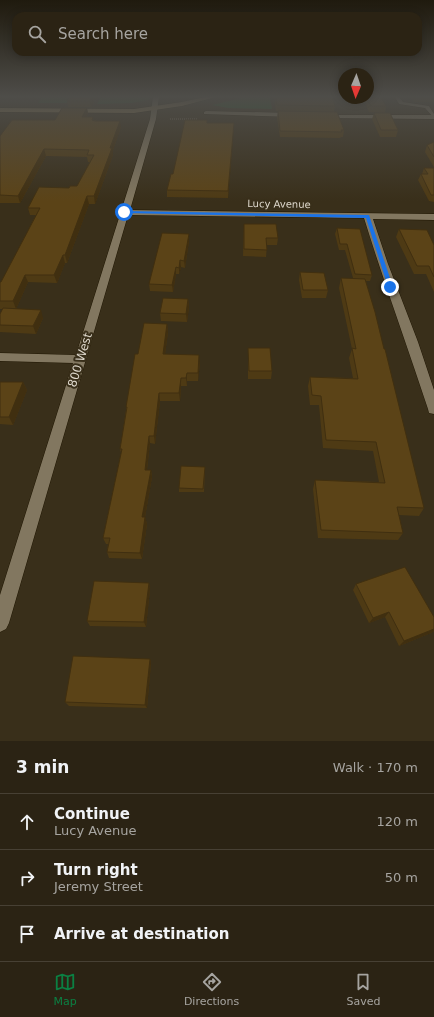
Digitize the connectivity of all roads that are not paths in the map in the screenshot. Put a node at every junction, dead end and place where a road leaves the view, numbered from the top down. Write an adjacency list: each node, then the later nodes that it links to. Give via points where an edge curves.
1 (150, 132): 2 (street, 800 West)
2 (124, 212): 3 (street, Lucy Avenue); 6 (street, 800 West)
3 (368, 216): 4 (street, Lucy Avenue); 7 (street, via 384,269)
4 (434, 218)
5 (0, 356): 6 (street)
6 (80, 359): 8 (street, 800 West)
7 (434, 409)
8 (0, 623)

